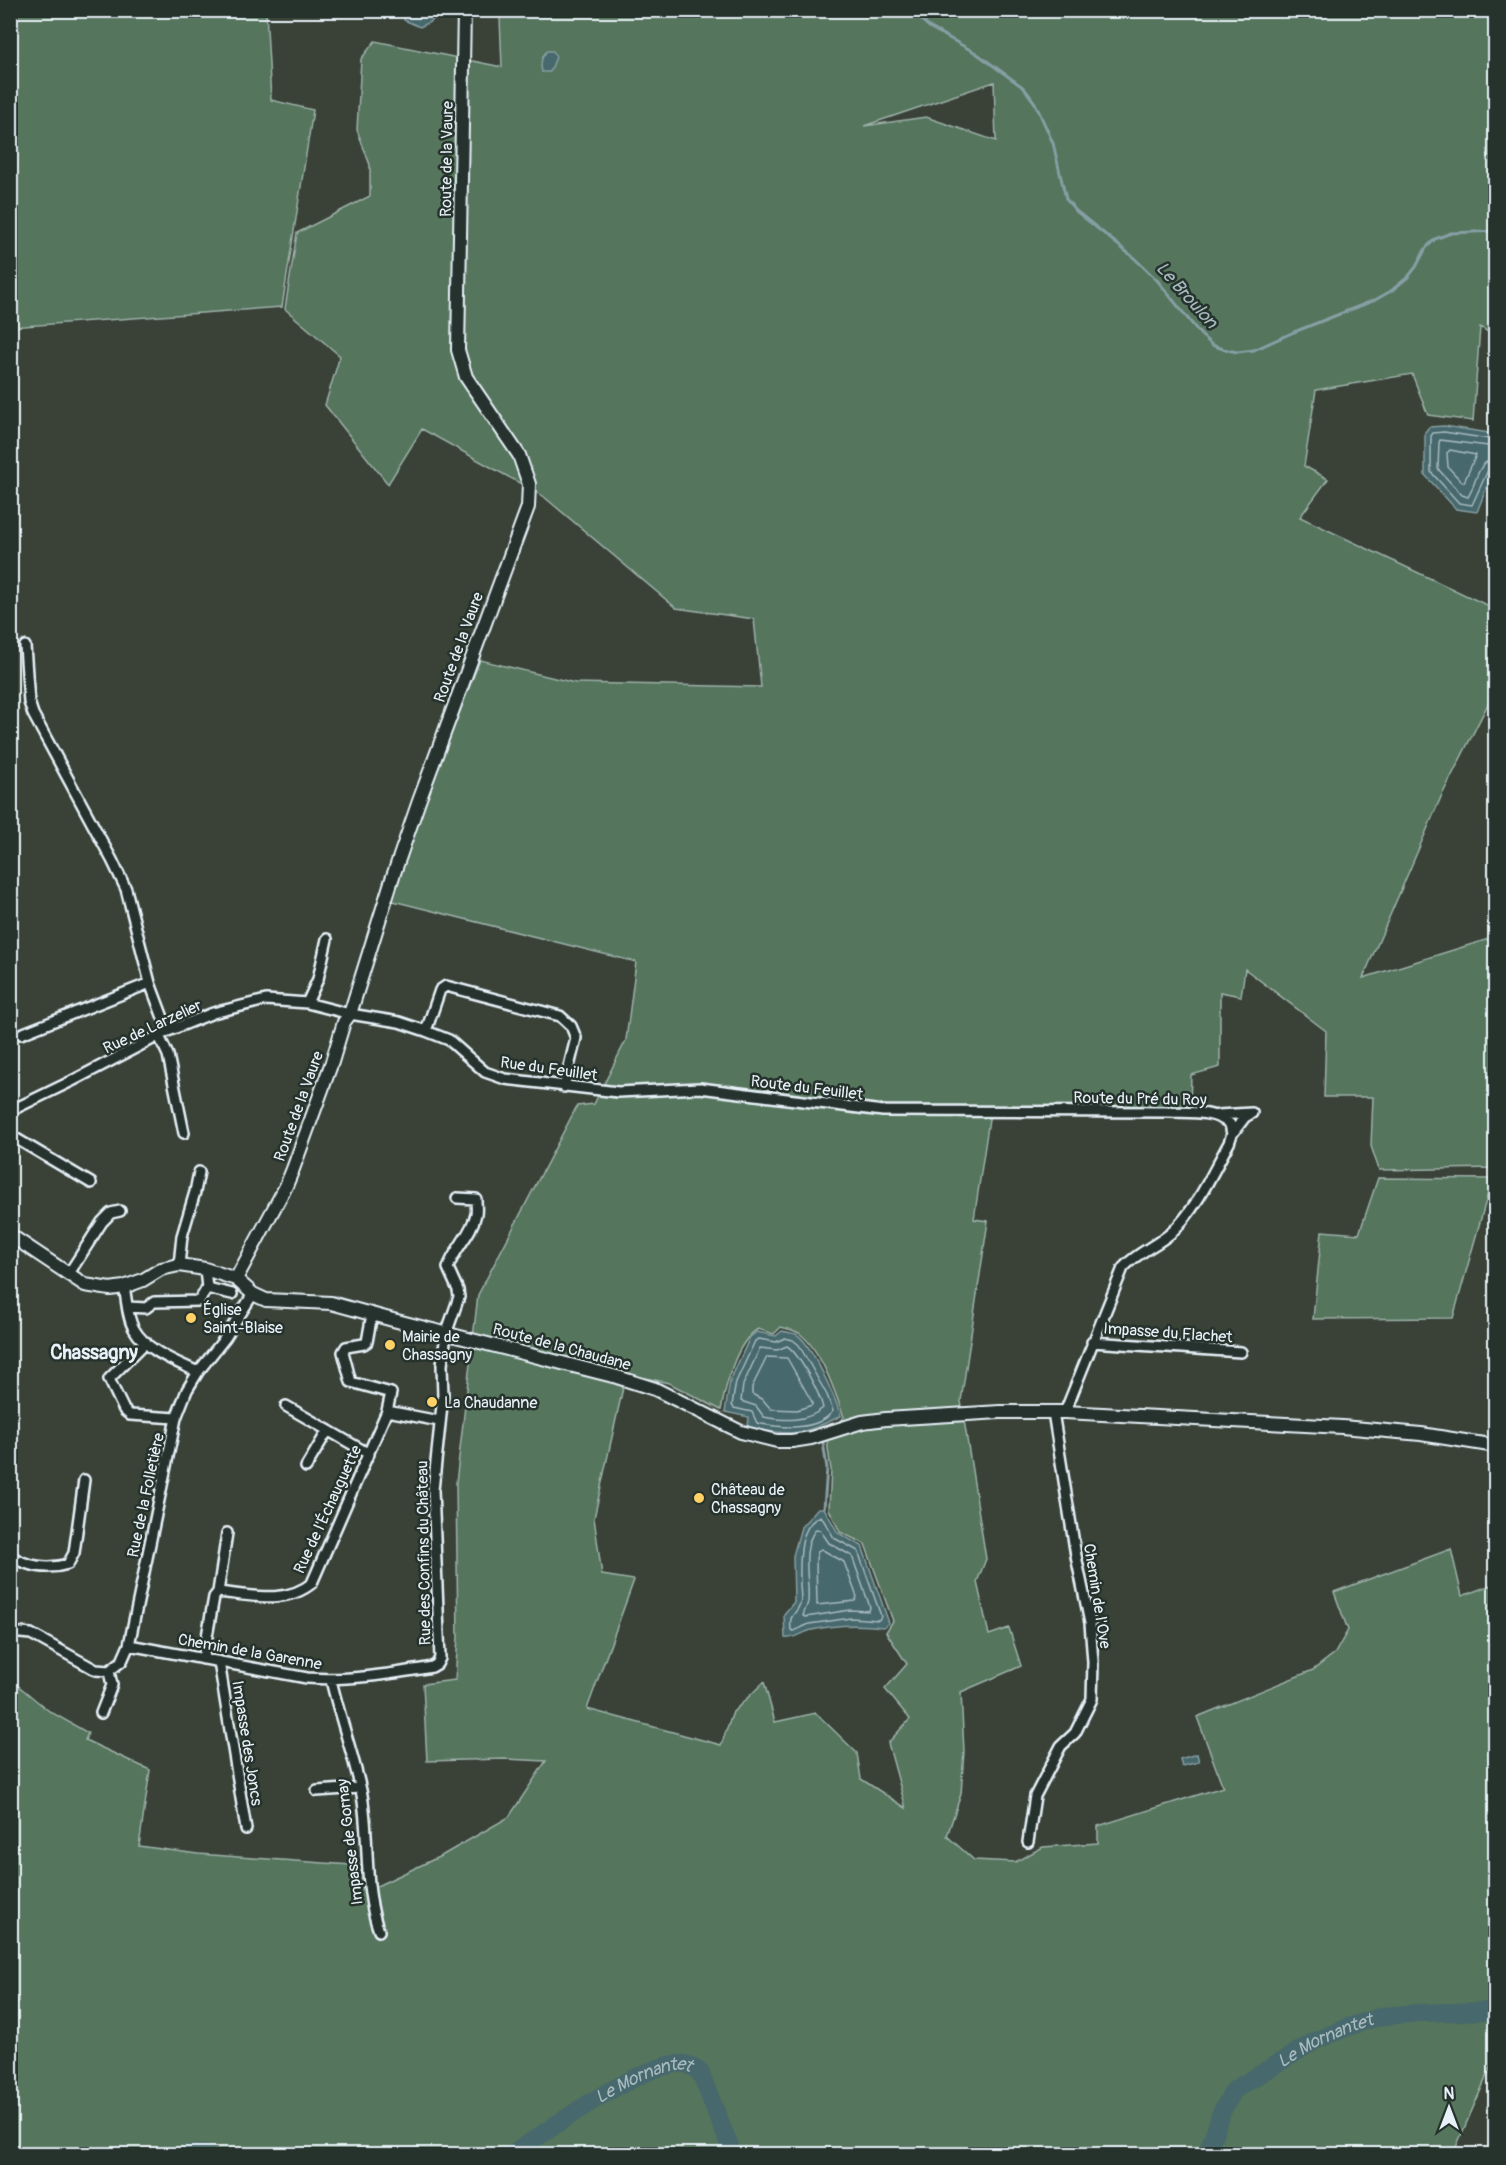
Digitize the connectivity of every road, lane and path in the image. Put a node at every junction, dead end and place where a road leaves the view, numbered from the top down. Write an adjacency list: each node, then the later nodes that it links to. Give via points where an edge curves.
1 (14, 10): 3 (street)
2 (464, 10): 8 (street, Route de la Vaure, via 458,350 466,377 519,455 529,497 415,812)
3 (10, 14)
4 (24, 646): 6 (street, via 33,714 126,889)
5 (327, 939): 7 (street, via 318,979)
6 (150, 983): 9 (street); 11 (street)
7 (307, 1003): 8 (street, Rue de Larzelier); 9 (street, Rue de Larzelier, via 266,1000)
8 (350, 1014): 10 (street, Rue du Feuillet); 29 (street, Route de la Vaure, via 286,1186)
9 (168, 1031): 12 (street, Rue de Larzelier)
10 (426, 1031): 13 (street, Rue du Feuillet, via 449,1040 494,1077); 13 (street, via 440,990 446,986 560,1016 572,1026 576,1038)
11 (21, 1034)
12 (159, 1036): 15 (street, Rue de Larzelier); 18 (street, via 168,1055)
13 (564, 1087): 14 (street, Rue du Feuillet)
14 (618, 1092): 16 (street, Route du Feuillet, via 700,1088 883,1112)
15 (10, 1110)
16 (992, 1112): 17 (street, Route du Pré du Roy)
17 (1215, 1115): 19 (street, Route du Pré du Roy, via 1230,1124); 19 (street, via 1252,1113)
18 (184, 1133)
19 (1232, 1134): 38 (street, via 1180,1224 1123,1268)
20 (10, 1135): 22 (street)
21 (199, 1172): 26 (street, via 182,1236)
22 (91, 1183)
23 (457, 1198): 36 (street, Rue des Confins du Château, via 476,1199 476,1214 448,1268 459,1296)
24 (120, 1211): 28 (street, via 102,1222)
25 (10, 1235): 28 (street)
26 (179, 1265): 27 (street); 30 (street)
27 (205, 1269): 29 (street); 31 (street)
28 (68, 1275): 30 (street, via 97,1288)
29 (236, 1279): 33 (street)
30 (124, 1287): 34 (street)
31 (207, 1288): 32 (street); 34 (street, via 199,1301)
32 (232, 1294)
33 (252, 1294): 35 (street, Route de la Chaudane, via 266,1300 327,1302); 40 (street, Rue de la Folletière)
34 (128, 1307): 37 (street, via 134,1329)
35 (372, 1314): 36 (street, Route de la Chaudane); 42 (street, via 367,1342 346,1347 342,1352 351,1382 391,1393)
36 (446, 1334): 43 (street, Route de la Chaudane, via 655,1389 741,1432 777,1441 811,1438 886,1419); 45 (street, Rue des Confins du Château)
37 (146, 1342): 40 (street); 44 (street, via 110,1379 130,1415)
38 (1092, 1342): 39 (street, Impasse du Flachet); 43 (street)
39 (1241, 1352)
40 (198, 1372): 44 (street, Rue de la Folletière)
41 (286, 1406): 46 (street)
42 (387, 1411): 45 (street); 48 (street, Rue de l'Échauguette)
43 (1059, 1412): 47 (street, Route de la Chaudane, via 1341,1427); 65 (street, Chemin de l'Ove, via 1076,1556 1090,1623 1092,1699 1035,1796)
44 (176, 1418): 55 (street, Rue de la Folletière)
45 (439, 1421): 58 (street, Rue des Confins du Château, via 433,1490)
46 (328, 1430): 48 (street); 49 (street)
47 (1496, 1446)
48 (369, 1454): 53 (street, Rue de l'Échauguette, via 312,1583 289,1596)
49 (306, 1467)
50 (84, 1480): 52 (street, via 74,1553 68,1564 27,1565)
51 (227, 1533): 53 (street)
52 (10, 1555)
53 (218, 1592): 56 (street)
54 (10, 1632): 59 (street, via 31,1634 96,1670)
55 (129, 1645): 56 (street, Chemin de la Garenne); 59 (street, Rue de la Folletière, via 122,1661)
56 (203, 1659): 57 (street, Chemin de la Garenne)
57 (219, 1662): 60 (street, Chemin de la Garenne); 64 (street, Impasse des Joncs)
58 (438, 1665): 60 (street, Chemin de la Garenne)
59 (109, 1671): 61 (street, via 112,1685)
60 (331, 1680): 62 (street, Impasse de Gornay)
61 (100, 1713)
62 (360, 1788): 63 (street); 66 (street, Impasse de Gornay, via 371,1908)
63 (317, 1791)
64 (246, 1829)
65 (1028, 1842)
66 (379, 1931)

